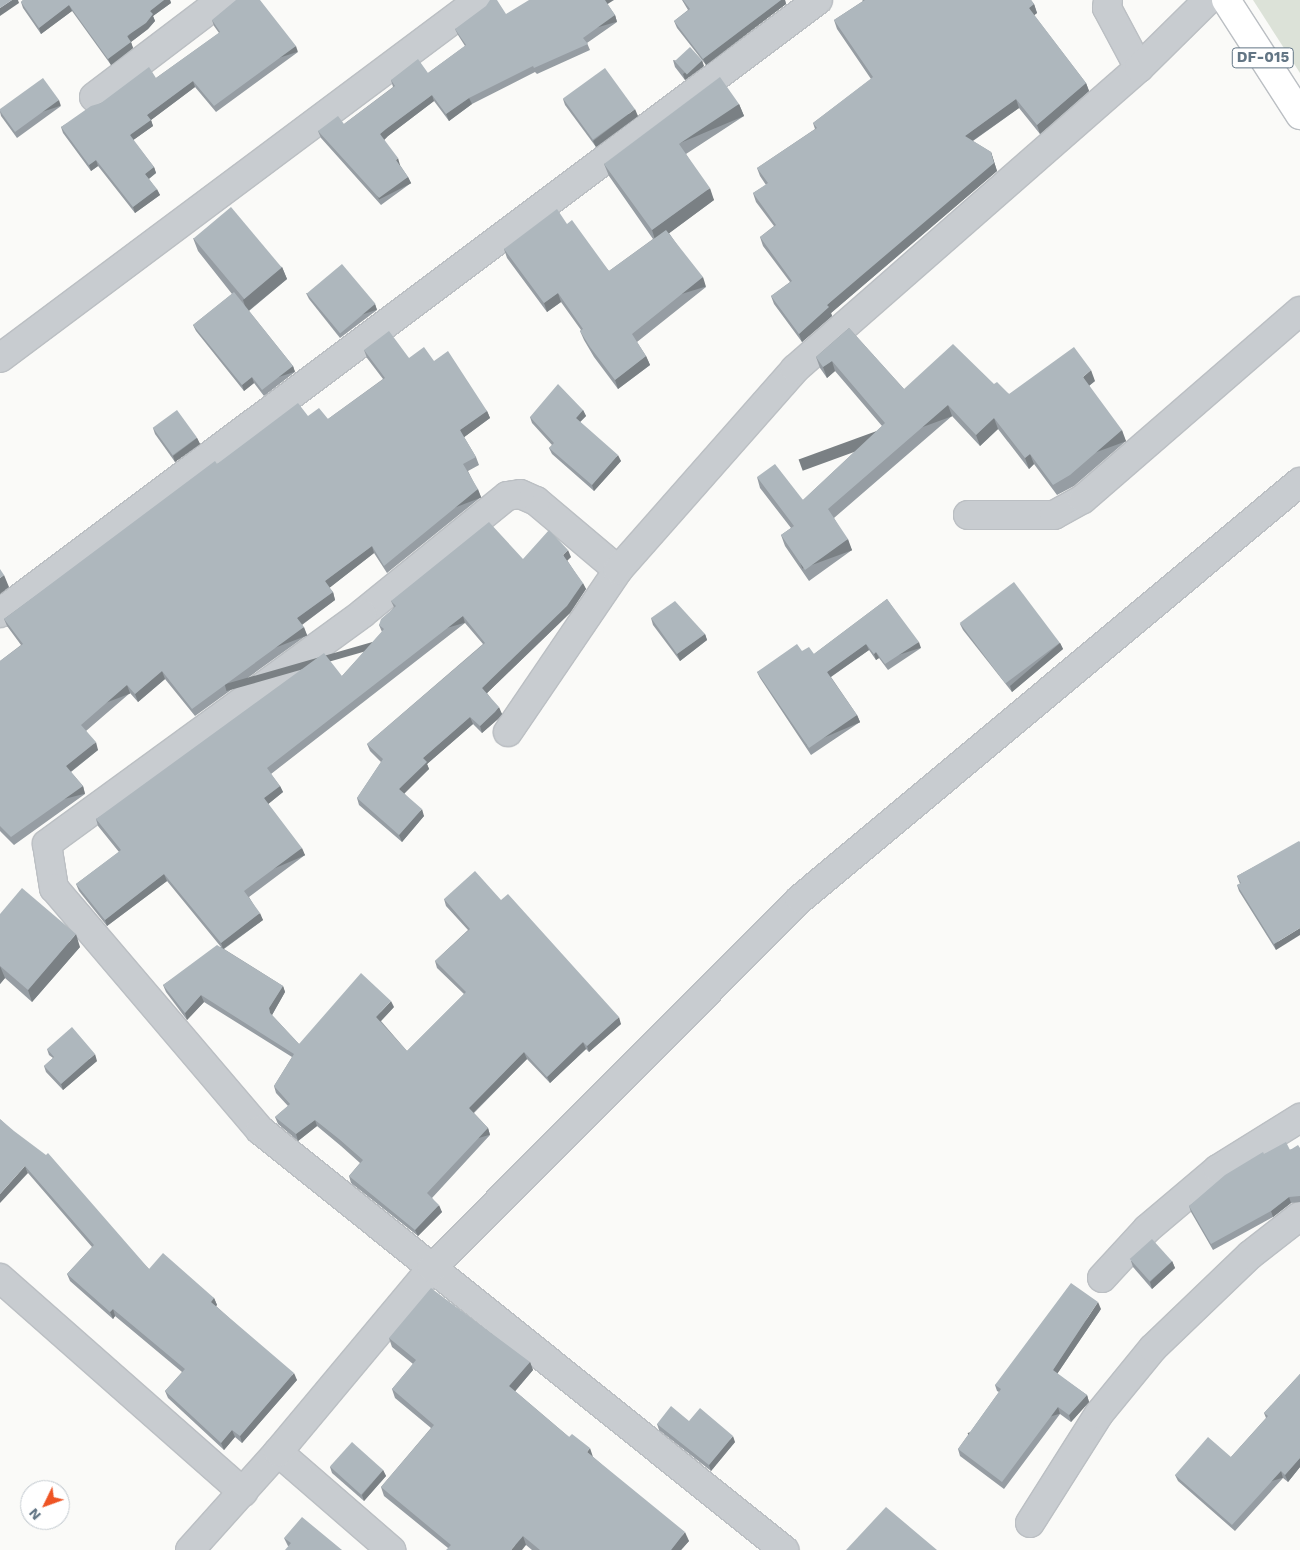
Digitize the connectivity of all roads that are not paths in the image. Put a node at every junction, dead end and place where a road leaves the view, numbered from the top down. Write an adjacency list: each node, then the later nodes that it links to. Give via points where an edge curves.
1 (222, 0): 8 (street)
2 (479, 0): 11 (street)
3 (818, 0): 15 (street)
4 (1108, 0): 7 (street, via 1107,8)
5 (1208, 0): 7 (street)
6 (1226, 0): 9 (main road, DF-015)
7 (1139, 68): 14 (street, via 796,369)
8 (94, 96)
9 (1300, 115)
10 (1300, 311): 13 (street, via 1083,498 1054,515)
11 (0, 358)
12 (1300, 482): 19 (street, via 800,899)
13 (968, 515)
14 (618, 570): 16 (street); 19 (street, via 536,501 520,494 507,496 362,614 47,844 54,888 260,1130)
15 (0, 613)
16 (508, 732)
17 (1300, 1118): 21 (street, via 1218,1170 1147,1229)
18 (1300, 1216): 24 (street, via 1250,1255 1153,1348 1099,1414)
19 (432, 1268): 22 (street); 27 (street)
20 (0, 1278): 23 (street)
21 (1102, 1278)
22 (278, 1452): 23 (street); 26 (street)
23 (243, 1492): 25 (street)
24 (1030, 1522)
25 (190, 1550)
26 (391, 1550)
27 (784, 1550)

